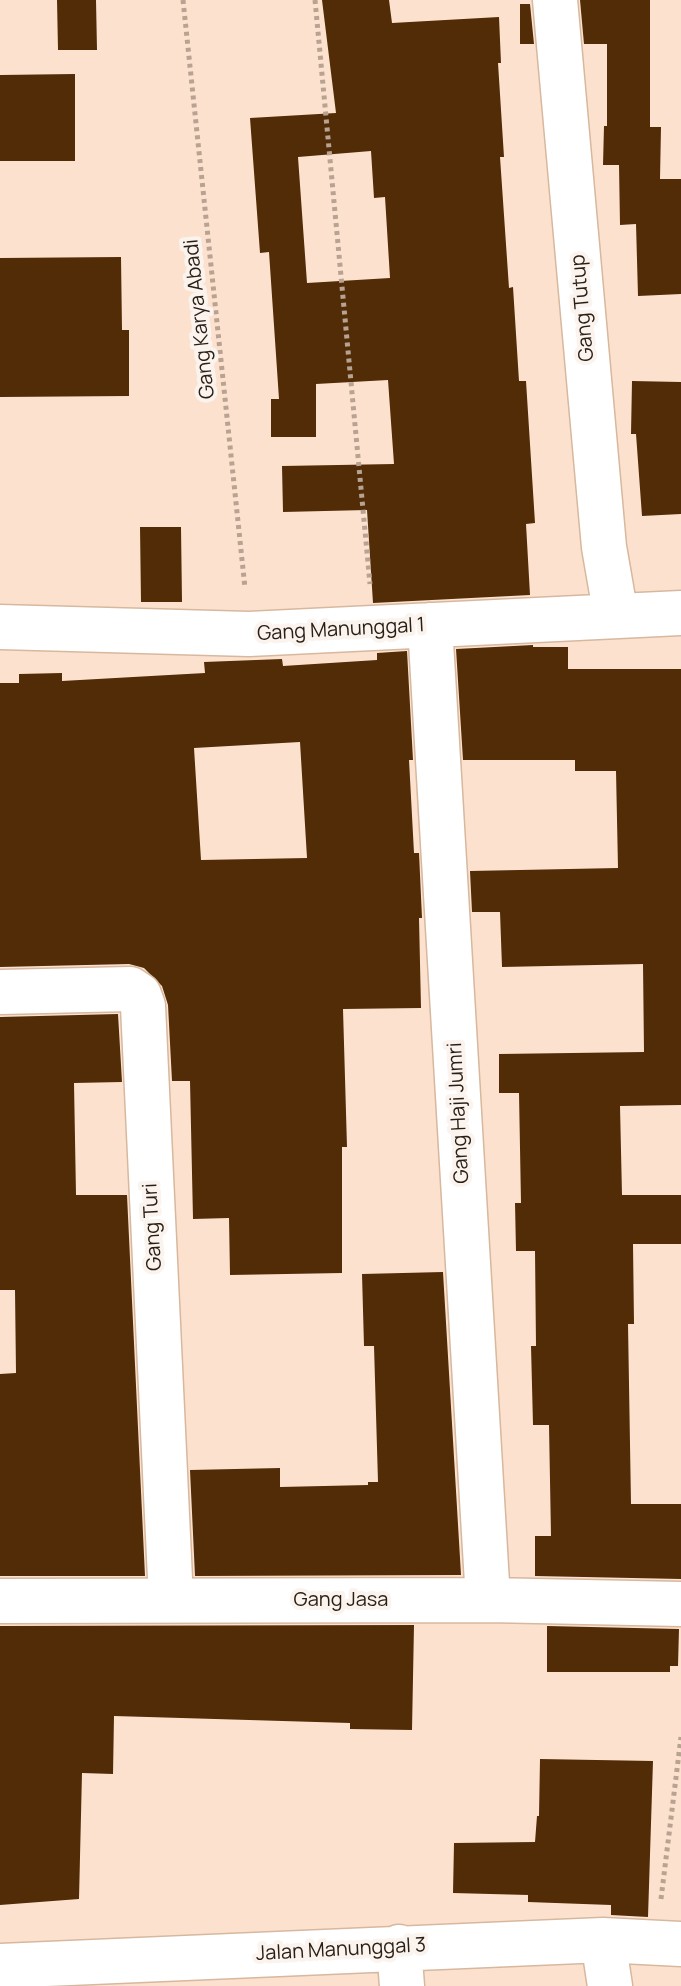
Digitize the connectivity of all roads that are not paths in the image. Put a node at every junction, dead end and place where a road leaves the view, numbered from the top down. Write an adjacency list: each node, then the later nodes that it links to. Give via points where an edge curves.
1 (555, 0): 3 (street, Gang Tutup, via 604,547)
2 (681, 613): 3 (street, Gang Manunggal 1)
3 (616, 616): 4 (street, Gang Manunggal 1)
4 (430, 625): 5 (street, Gang Manunggal 1, via 249,634); 8 (street, Gang Haji Jumri)
5 (0, 627)
6 (0, 992): 7 (street, Gang Turi, via 130,989 143,1006)
7 (171, 1600): 8 (street, Gang Jasa); 9 (street, Gang Jasa)
8 (488, 1600): 10 (street, Gang Jasa)
9 (0, 1601)
10 (681, 1604)
11 (603, 1940): 12 (street, Jalan Manunggal 3); 14 (street, Jalan Manunggal 3); 15 (street)
12 (668, 1943)
13 (0, 1966): 14 (street, Jalan Manunggal 3)
14 (401, 1966)
15 (610, 1986)

